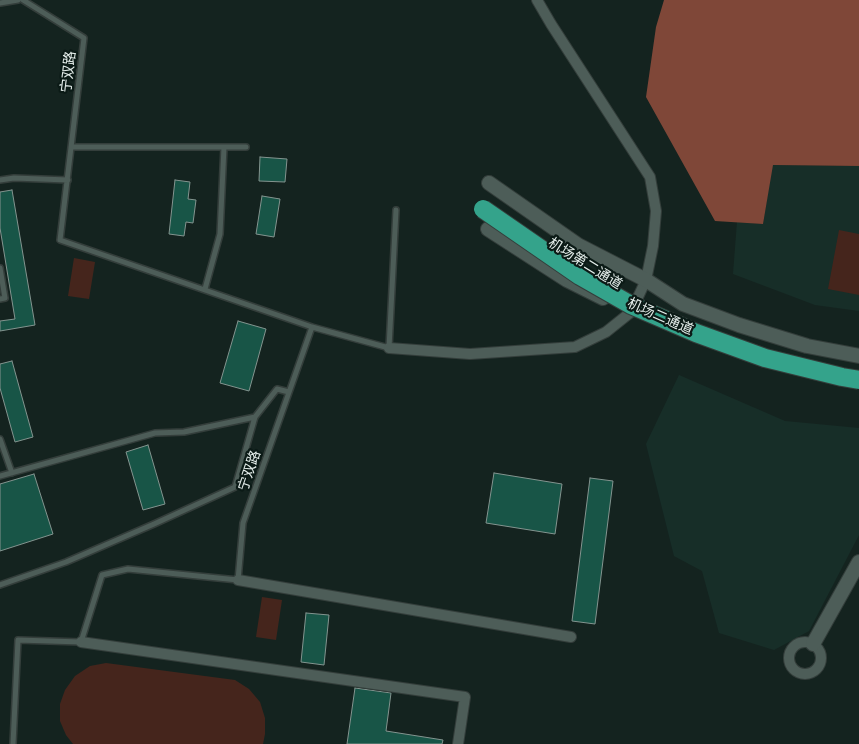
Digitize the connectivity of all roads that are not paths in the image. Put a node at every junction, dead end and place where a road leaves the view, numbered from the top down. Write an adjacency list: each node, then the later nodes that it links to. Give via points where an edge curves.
1 (18, 0): 4 (lane)
2 (23, 0): 5 (lane, 宁双路, via 84,38)
3 (537, 0): 14 (street, via 650,177 656,211 654,246)
4 (0, 3)
5 (71, 147): 6 (lane); 9 (lane, 宁双路)
6 (224, 147): 7 (lane); 15 (lane, via 220,234)
7 (246, 147)
8 (0, 180): 9 (lane)
9 (68, 180): 15 (lane, 宁双路, via 60,240)
10 (487, 197): 14 (street); 21 (highway, 机场第二通道, via 584,267 636,296 770,348); 22 (highway, 机场二通道, bridge, via 580,276 631,305 766,358)
11 (396, 210): 19 (lane)
12 (488, 230): 17 (street, via 567,280)
13 (0, 268): 16 (lane, via 5,298)
14 (646, 280): 17 (street); 20 (street, via 683,304 739,325 807,346)
15 (205, 289): 18 (lane, 宁双路)
16 (0, 299)
17 (631, 312): 19 (street, via 606,332 575,347 470,354); 22 (street, via 675,331 780,365)
18 (312, 326): 19 (lane); 23 (lane, 宁双路)
19 (388, 348)
20 (859, 356)
21 (859, 368)
22 (859, 381)
23 (289, 392): 24 (lane, via 277,389); 29 (lane, 宁双路, via 243,523)
24 (255, 417): 26 (lane, via 184,432 155,433); 30 (lane, via 235,487 66,562)
25 (0, 439): 26 (lane)
26 (12, 473): 27 (lane)
27 (0, 476)
28 (859, 562): 33 (street)
29 (238, 580): 31 (street); 32 (lane, via 128,569 102,575)
30 (0, 585)
31 (571, 637)
32 (80, 642): 34 (lane, via 18,640); 35 (street, via 465,697)
33 (813, 644)
34 (13, 744)
35 (458, 744)

